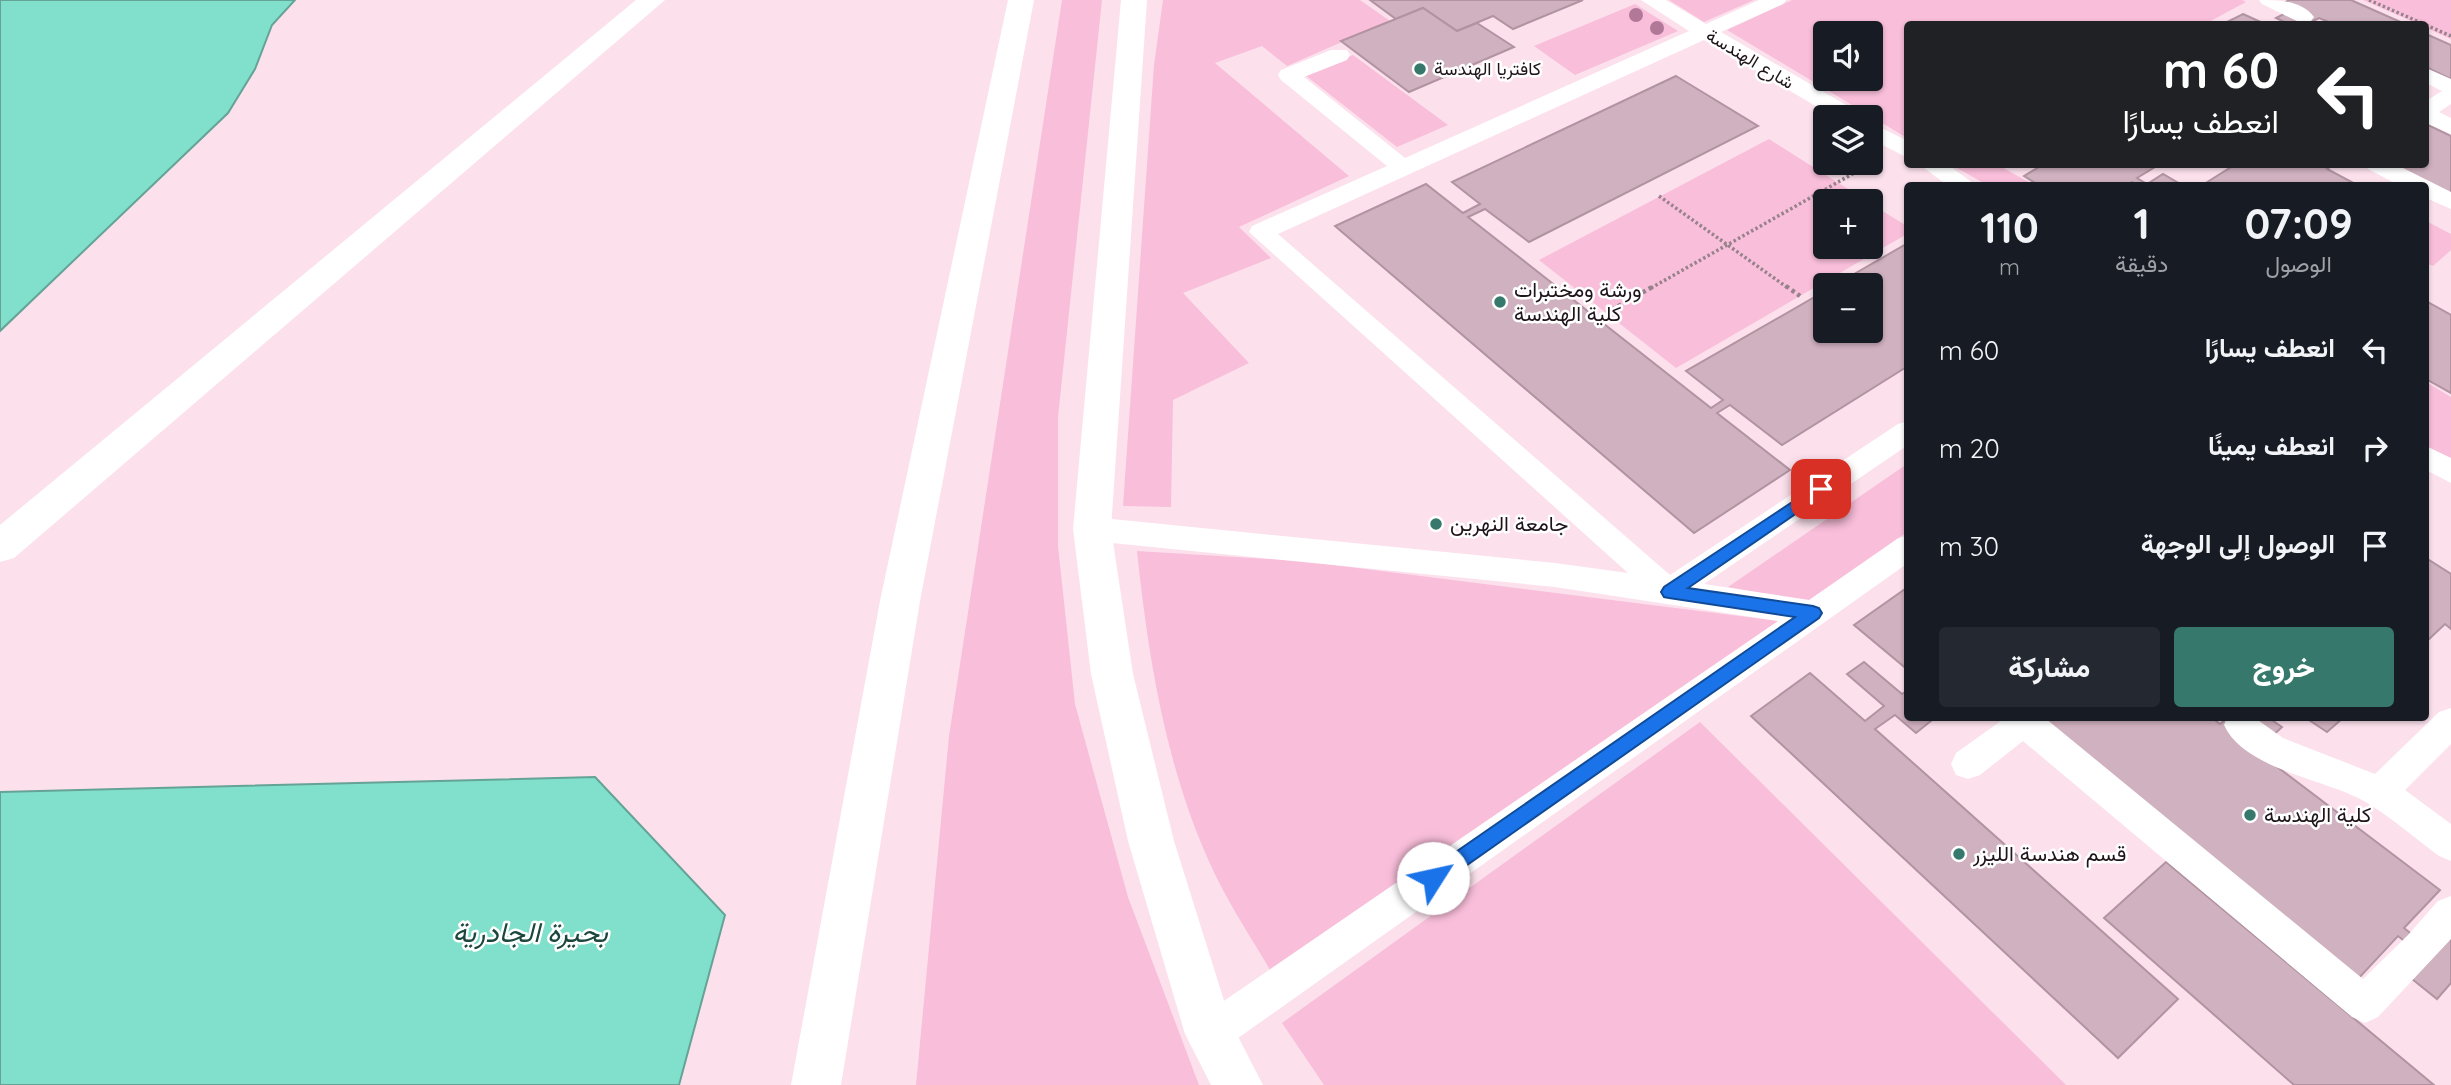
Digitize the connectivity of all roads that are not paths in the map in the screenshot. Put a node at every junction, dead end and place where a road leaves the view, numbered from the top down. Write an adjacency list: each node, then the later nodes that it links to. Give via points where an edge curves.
1 (652, 0): 30 (street)
2 (1021, 0): 43 (street, via 900,601)
3 (1134, 0): 29 (street)
4 (1651, 0): 8 (lane, شارع الهندسة)
5 (1776, 0): 8 (lane)
6 (2269, 0): 7 (lane)
7 (2312, 21)
8 (1705, 32): 13 (lane, شارع الهندسة); 19 (lane)
9 (1339, 55): 19 (lane, via 1289,75)
10 (2429, 76): 11 (lane)
11 (2451, 87)
12 (2451, 96): 14 (lane)
13 (1830, 105)
14 (2429, 110)
15 (2429, 114): 16 (lane)
16 (2451, 127)
17 (1883, 137): 18 (lane)
18 (1904, 149)
19 (1403, 168): 32 (lane, via 1261,232)
20 (1937, 168): 22 (lane)
21 (2384, 168): 23 (lane)
22 (1959, 182)
23 (2411, 182)
24 (2429, 190): 25 (lane)
25 (2451, 201)
26 (1904, 434): 32 (lane)
27 (2429, 459): 28 (lane)
28 (2451, 472)
29 (1092, 529): 32 (lane, via 1555,575); 42 (street, via 1112,674 1129,754)
30 (0, 547)
31 (1904, 550): 33 (lane)
32 (1669, 592): 33 (lane)
33 (1813, 613): 42 (lane)
34 (2025, 721): 38 (lane)
35 (2027, 721): 41 (lane, via 2365,1004)
36 (2451, 722): 39 (lane)
37 (2240, 725): 39 (lane, via 2271,748)
38 (1968, 764)
39 (2380, 792): 40 (lane)
40 (2451, 845)
41 (2451, 913)
42 (1210, 1034): 44 (street)
43 (816, 1085)
44 (1238, 1085)

